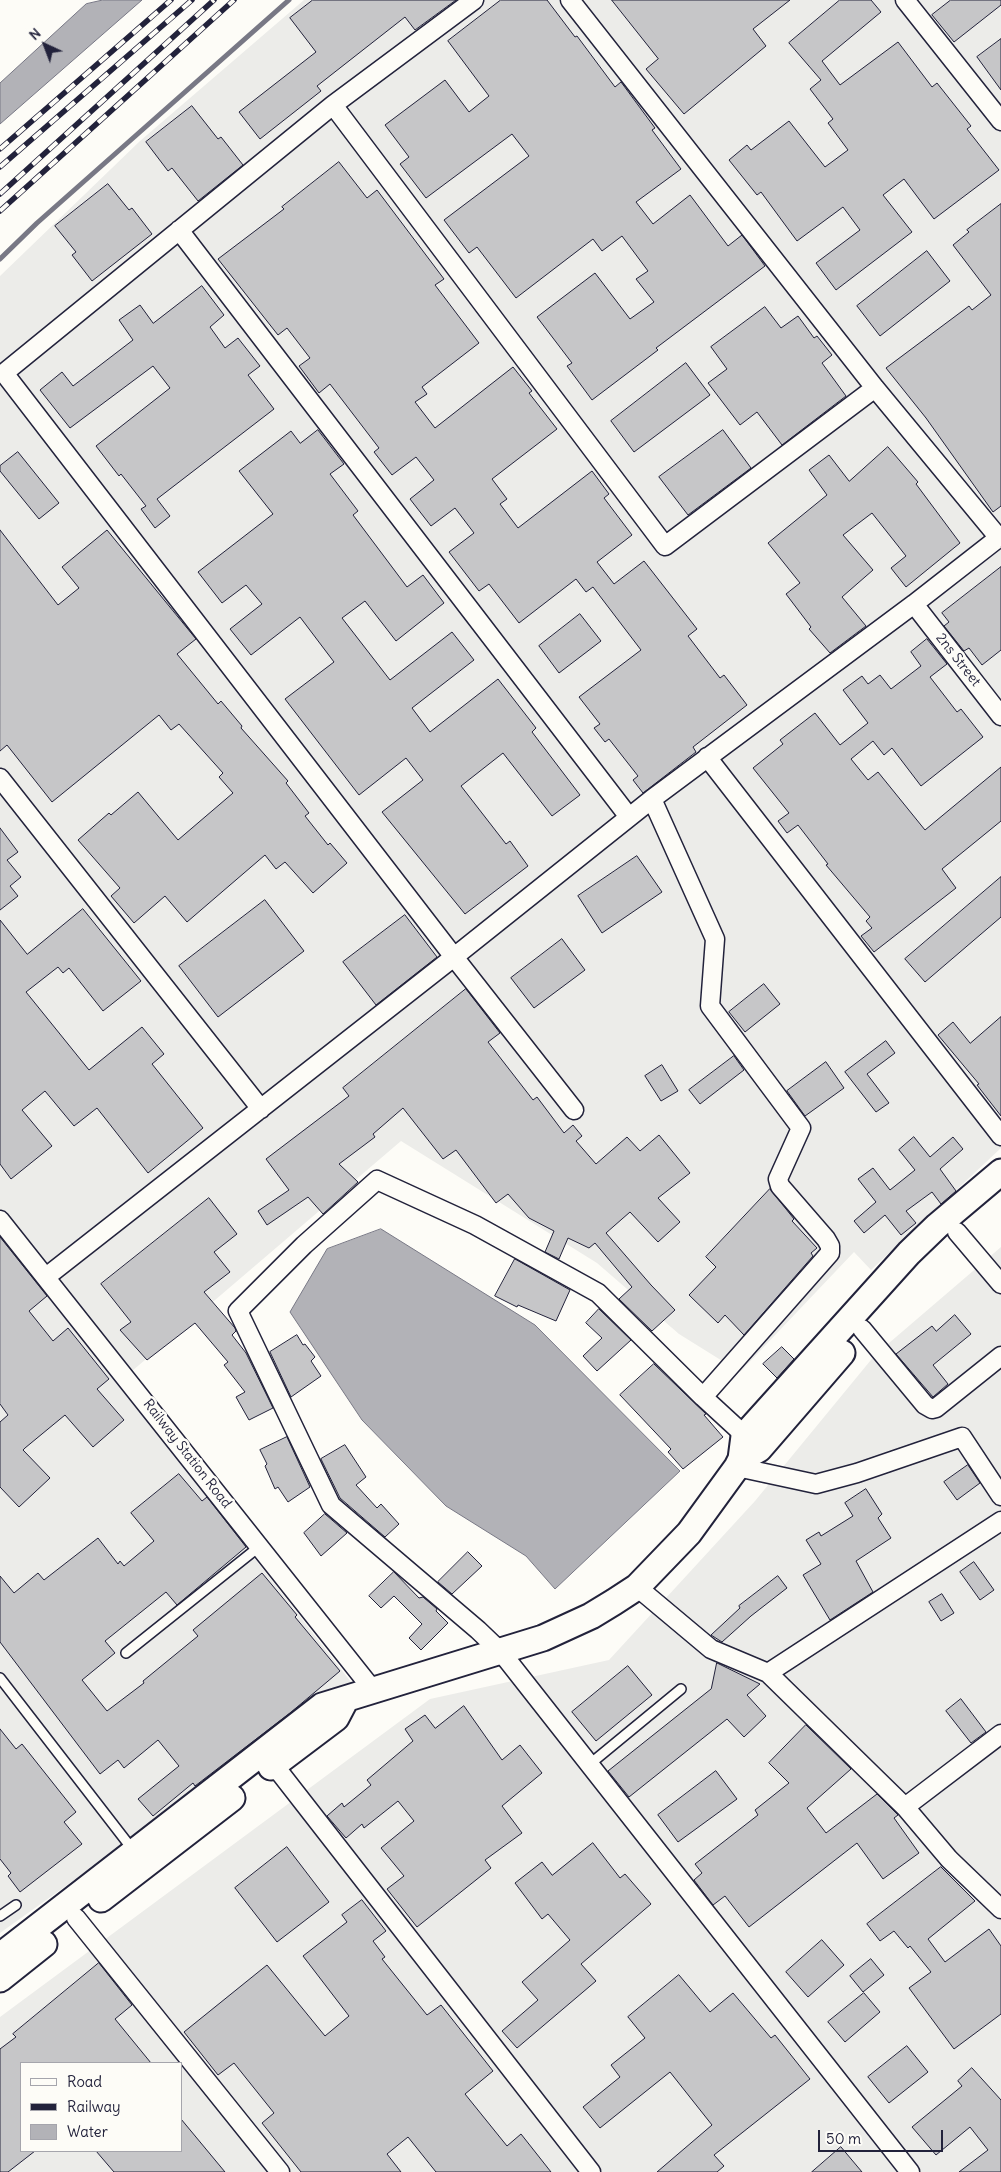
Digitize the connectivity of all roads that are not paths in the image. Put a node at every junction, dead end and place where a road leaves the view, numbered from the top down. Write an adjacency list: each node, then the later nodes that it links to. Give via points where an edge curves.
1 (474, 0): 4 (street)
2 (570, 0): 7 (street)
3 (905, 0): 5 (street)
4 (333, 105): 6 (street); 7 (street, via 665,546)
5 (1001, 121)
6 (179, 230): 14 (street); 15 (street, via 4,373)
7 (875, 388): 8 (street)
8 (1000, 537): 9 (street)
9 (914, 604): 10 (street, 2ns Street); 11 (street)
10 (1001, 716)
11 (707, 757): 13 (street); 18 (street)
12 (0, 778): 16 (street)
13 (652, 799): 14 (street); 27 (street, via 715,939 710,1006 802,1128 779,1174 780,1186 830,1246 830,1253)
14 (629, 817): 15 (street)
15 (454, 957): 16 (street); 17 (street)
16 (261, 1109): 23 (street)
17 (574, 1110)
18 (1001, 1136)
19 (1001, 1172): 28 (main road, via 909,1253)
20 (1001, 1194): 22 (main road)
21 (0, 1220): 23 (street, Railway Station Road)
22 (956, 1232): 24 (street); 25 (main road, via 929,1256)
23 (46, 1277): 31 (street, Railway Station Road)
24 (1001, 1284)
25 (862, 1329): 26 (street, via 932,1409); 28 (main road)
26 (1001, 1356)
27 (702, 1397): 28 (street); 33 (street, via 598,1293 476,1225 377,1180 304,1245 238,1311 331,1505)
28 (745, 1453): 29 (street, via 816,1484 962,1437); 32 (main road, via 690,1532)
29 (1001, 1496)
30 (1001, 1521): 35 (street)
31 (260, 1546): 34 (lane); 38 (street, Railway Station Road)
32 (637, 1587): 33 (main road, via 592,1616); 35 (street, via 711,1649)
33 (501, 1652): 38 (main road); 41 (street)
34 (126, 1653)
35 (768, 1673): 43 (street)
36 (0, 1678): 44 (lane)
37 (681, 1689): 41 (lane)
38 (374, 1690): 39 (main road)
39 (346, 1699): 42 (main road, via 336,1718); 44 (main road, via 322,1706)
40 (1001, 1734): 43 (street)
41 (590, 1764): 53 (street)
42 (274, 1765): 48 (main road); 52 (street)
43 (905, 1807): 46 (street, via 950,1859)
44 (135, 1852): 49 (main road)
45 (16, 1905): 47 (lane)
46 (1001, 1909)
47 (0, 1916)
48 (76, 1918): 50 (main road); 51 (street)
49 (0, 1956)
50 (0, 1979)
51 (280, 2172)
52 (591, 2172)
53 (910, 2172)

